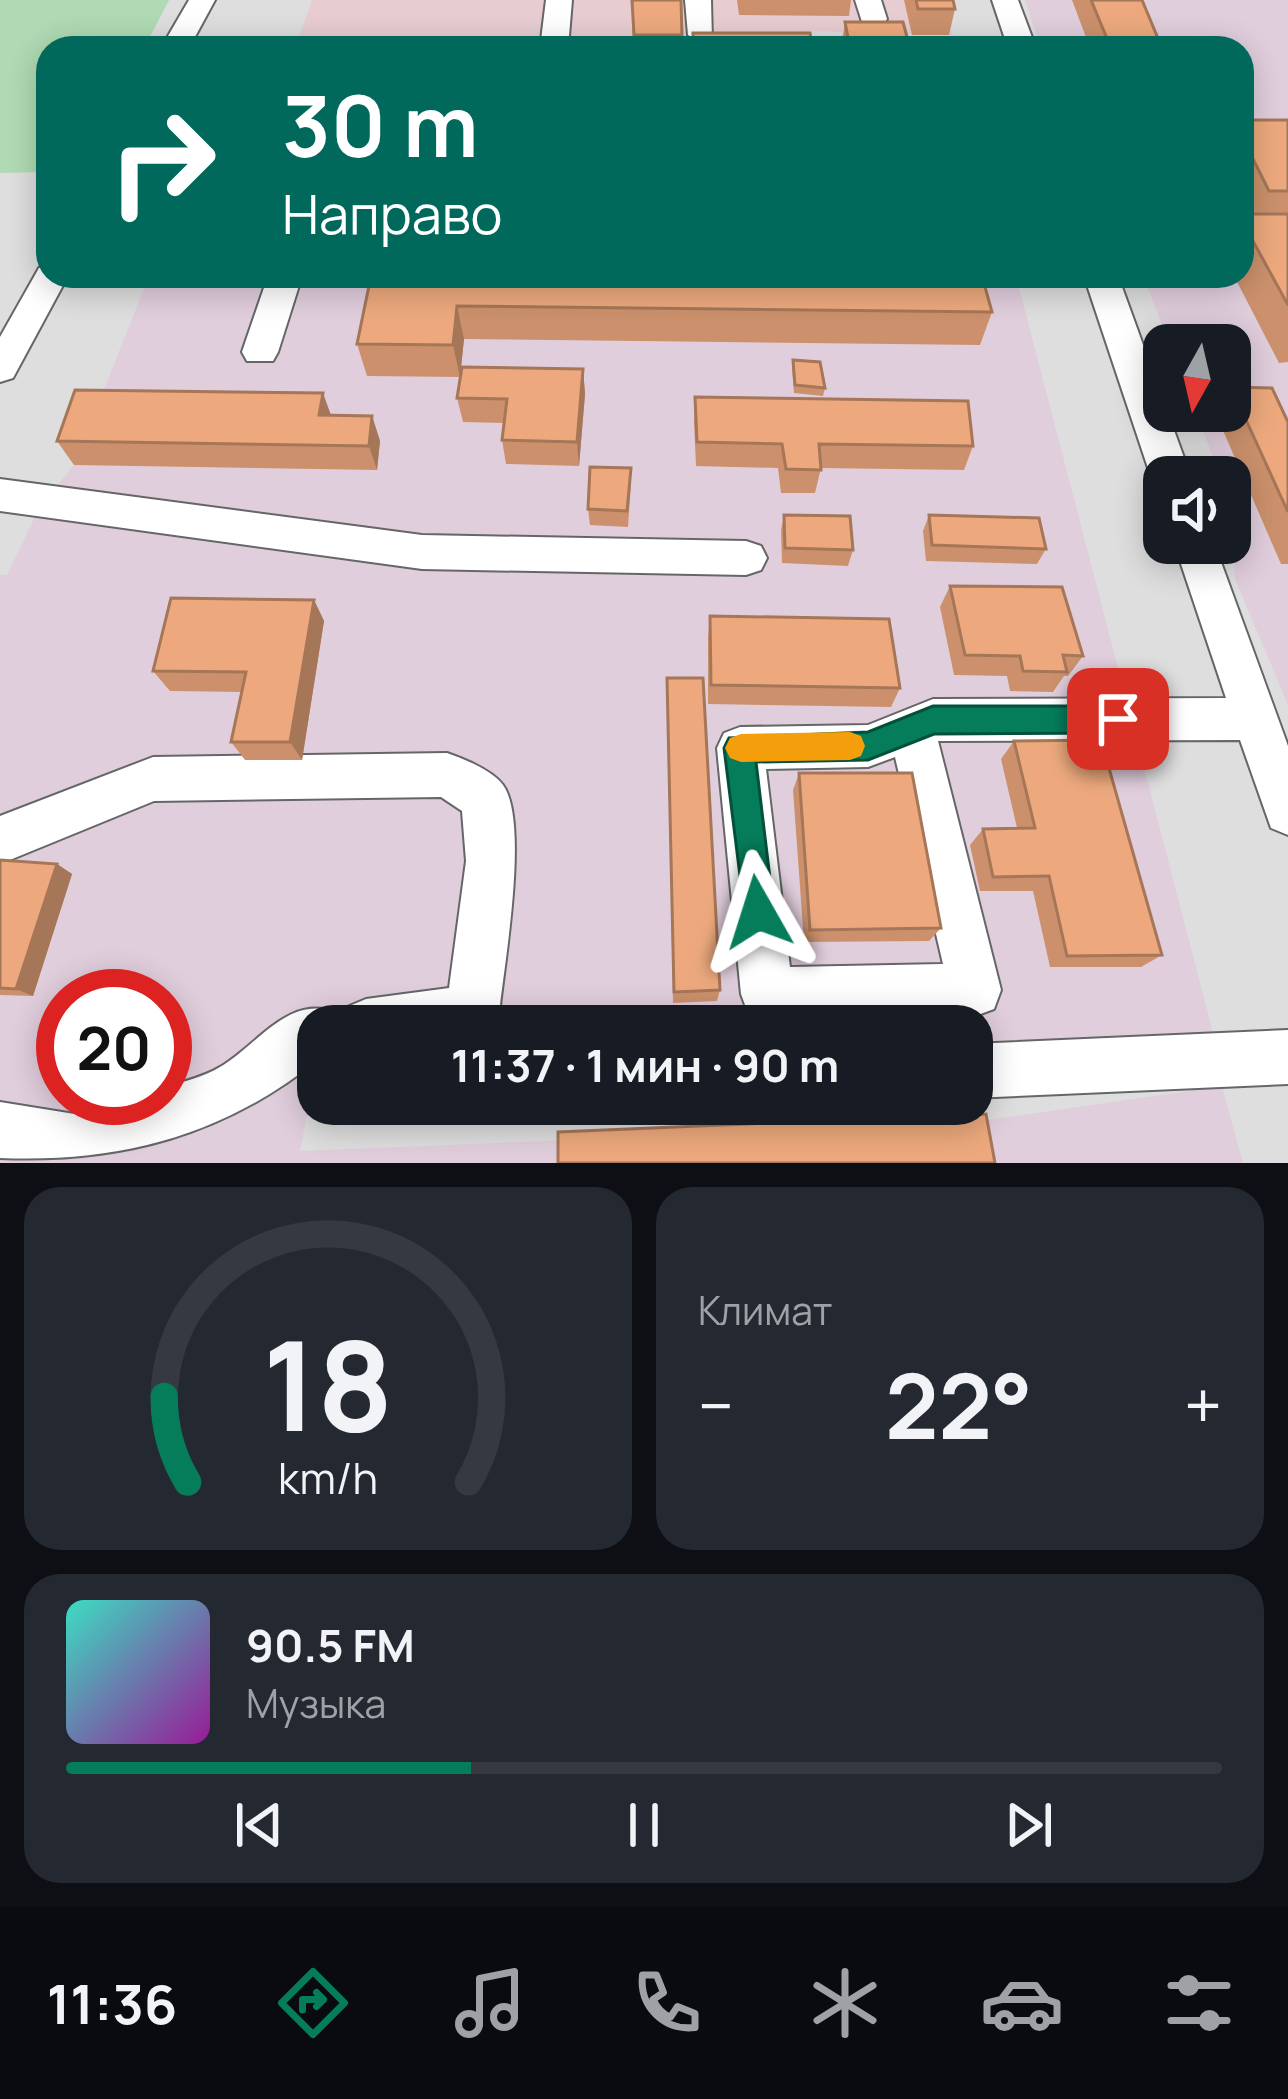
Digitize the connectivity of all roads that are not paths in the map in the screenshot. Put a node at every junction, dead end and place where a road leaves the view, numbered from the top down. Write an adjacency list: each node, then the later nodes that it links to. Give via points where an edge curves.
1 (202, 0): 6 (street)
2 (559, 0): 7 (street)
3 (698, 0): 5 (street)
4 (1005, 0): 8 (street)
5 (702, 35)
6 (182, 36)
7 (555, 36)
8 (1018, 36)
9 (44, 288): 13 (street)
10 (281, 288): 12 (street)
11 (1105, 288): 14 (street)
12 (260, 352)
13 (0, 369)
14 (1164, 456)
15 (0, 495): 16 (street, via 422,552)
16 (746, 558)
17 (1201, 564): 18 (street)
18 (1256, 719): 19 (street, via 933,720); 20 (street)
19 (911, 729): 19 (street, via 868,746 740,748 767,994 975,990)
20 (1288, 812)
21 (0, 840): 22 (street, via 153,779 447,775 485,799 491,861)
22 (479, 1005)
23 (297, 1043): 26 (street, via 236,1090 87,1144)
24 (1288, 1058): 25 (street)
25 (993, 1070)
26 (0, 1130)

